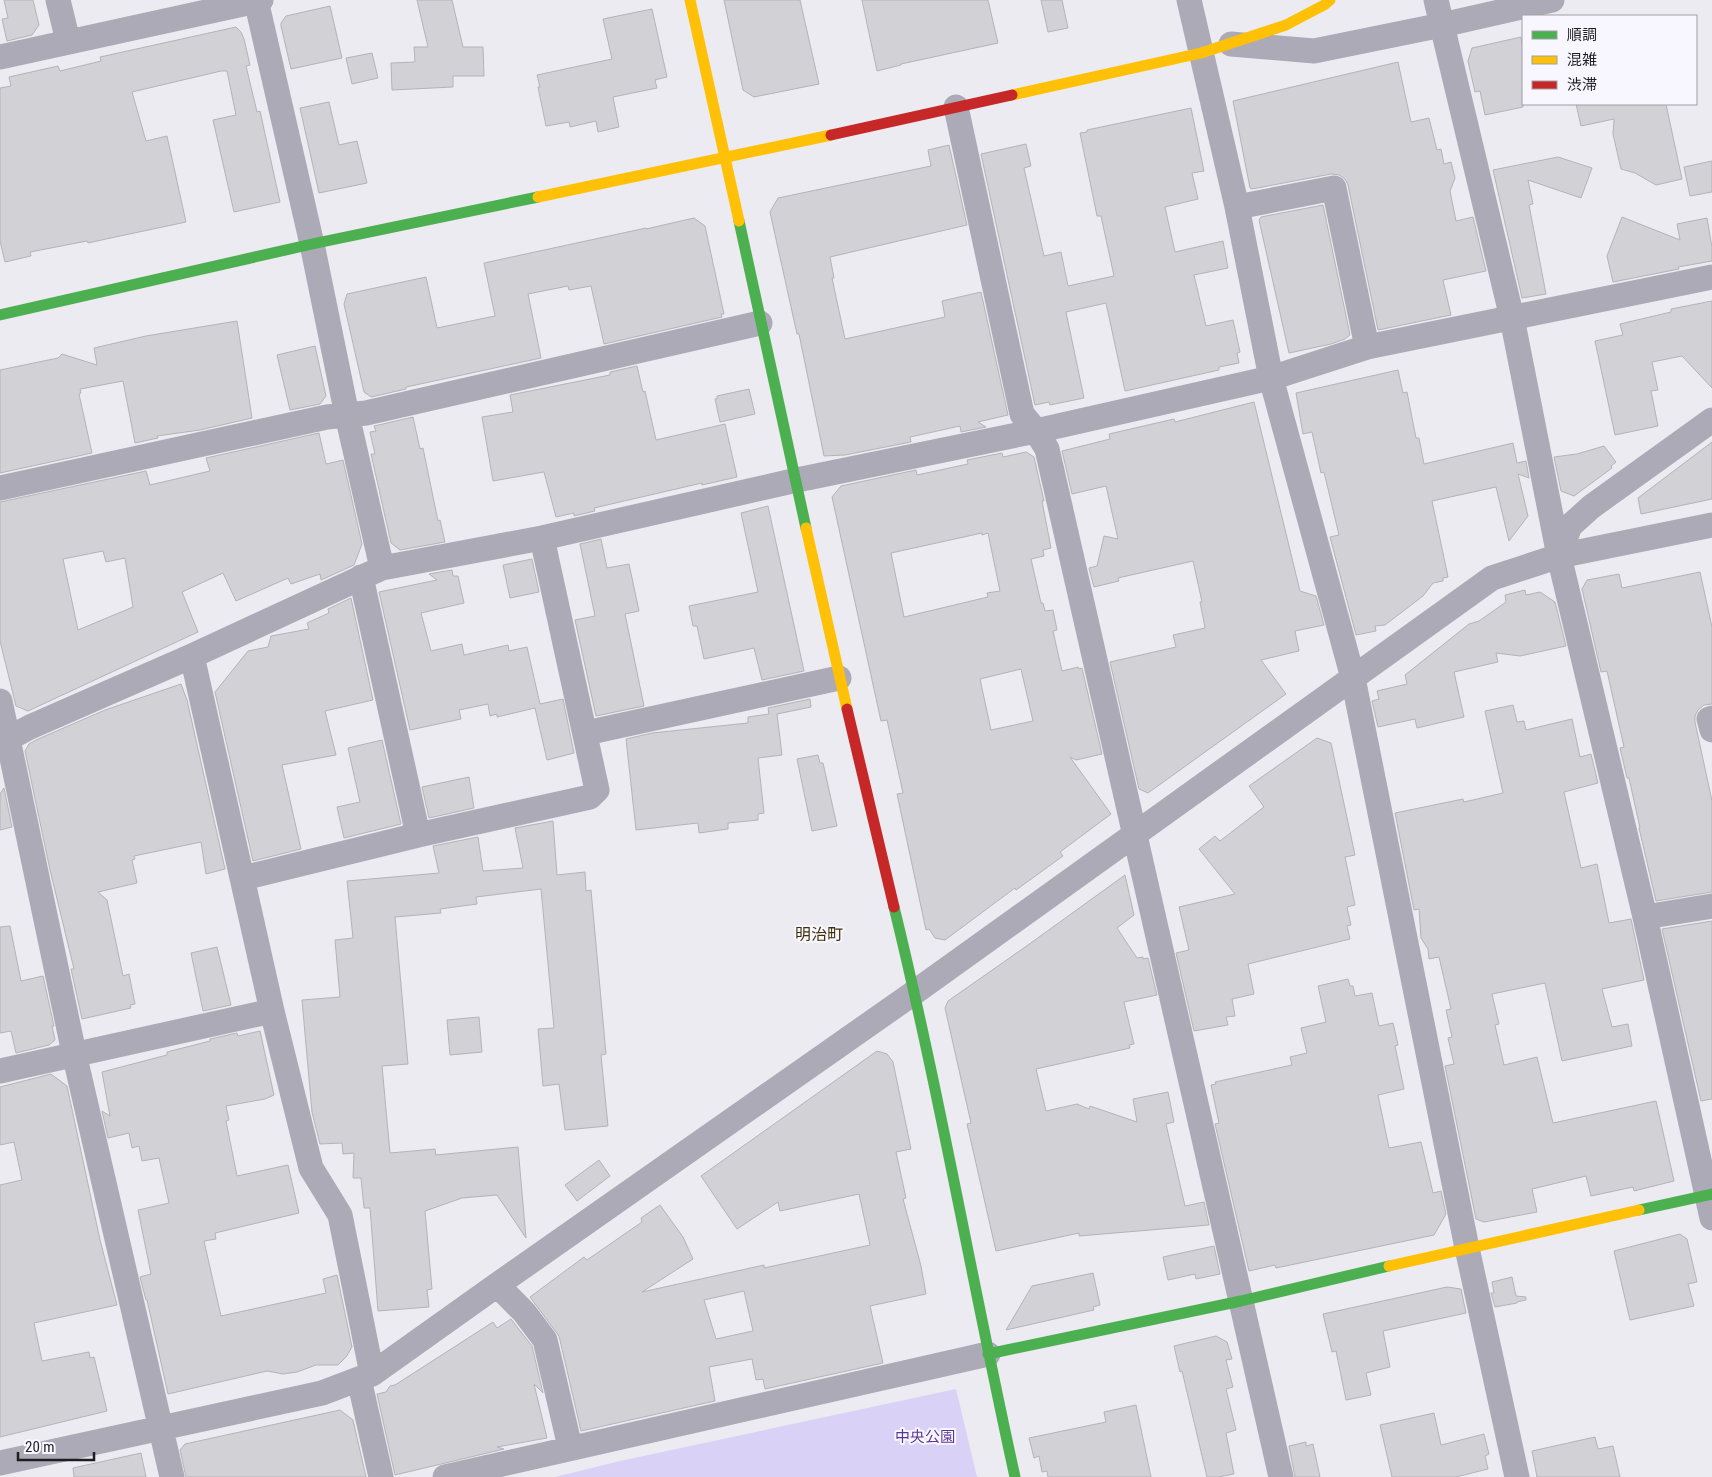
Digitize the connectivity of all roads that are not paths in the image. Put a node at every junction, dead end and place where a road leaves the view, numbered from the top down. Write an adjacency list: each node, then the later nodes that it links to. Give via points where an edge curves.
1 (58, 0): 9 (street)
2 (258, 0): 9 (street); 16 (street)
3 (690, 0): 14 (street)
4 (1189, 0): 11 (street)
5 (1330, 0): 10 (street, via 1286,25)
6 (1436, 0): 8 (street)
7 (1552, 0): 8 (street)
8 (1442, 25): 10 (street, via 1314,51); 19 (street)
9 (68, 41): 12 (street)
10 (1231, 44): 11 (street)
11 (1201, 53): 13 (street); 15 (street)
12 (0, 57)
13 (956, 107): 14 (street); 25 (street, via 1022,414)
14 (725, 159): 16 (street); 20 (street)
15 (1236, 208): 21 (street, via 1334,188); 22 (street)
16 (312, 244): 18 (street); 23 (street)
17 (1712, 277): 19 (street)
18 (0, 315)
19 (1512, 318): 21 (street); 30 (street)
20 (760, 322): 23 (street); 26 (street)
21 (1367, 347): 22 (street)
22 (1271, 378): 25 (street); 34 (street)
23 (347, 415): 27 (street, via 327,416); 31 (street)
24 (1712, 420): 30 (street, via 1591,507 1570,526)
25 (1036, 431): 26 (street); 41 (street, via 1047,449)
26 (797, 480): 29 (street); 33 (street)
27 (0, 488)
28 (1712, 525): 30 (street)
29 (542, 538): 31 (street); 38 (street)
30 (1559, 556): 34 (street, via 1492,578); 44 (street)
31 (372, 573): 32 (street); 40 (street)
32 (192, 656): 39 (street); 42 (street)
33 (839, 678): 38 (street); 45 (street)
34 (1353, 678): 41 (street); 50 (street)
35 (0, 701): 39 (street)
36 (1712, 718): 37 (street, via 1709,719)
37 (1712, 730)
38 (586, 733): 40 (street, via 598,790 590,798)
39 (4, 741): 47 (street)
40 (418, 835): 42 (street)
41 (1134, 835): 45 (street); 52 (street)
42 (243, 878): 46 (street)
43 (1712, 906): 44 (street)
44 (1645, 917): 49 (street)
45 (915, 992): 51 (street); 53 (street)
46 (272, 1011): 47 (street); 54 (street, via 311,1168 340,1215)
47 (74, 1053): 48 (street); 55 (street)
48 (0, 1071)
49 (1710, 1202): 50 (street)
50 (1467, 1248): 52 (street); 63 (street)
51 (497, 1285): 54 (street); 56 (street, via 524,1312 545,1340)
52 (1240, 1301): 53 (street); 62 (street)
53 (988, 1354): 56 (street); 61 (street)
54 (366, 1377): 55 (street, via 322,1393); 59 (street)
55 (160, 1428): 57 (street); 58 (street)
56 (570, 1448): 60 (street)
57 (0, 1463)
58 (172, 1477)
59 (381, 1477)
60 (445, 1477)
61 (1015, 1477)
62 (1281, 1477)
63 (1517, 1477)

